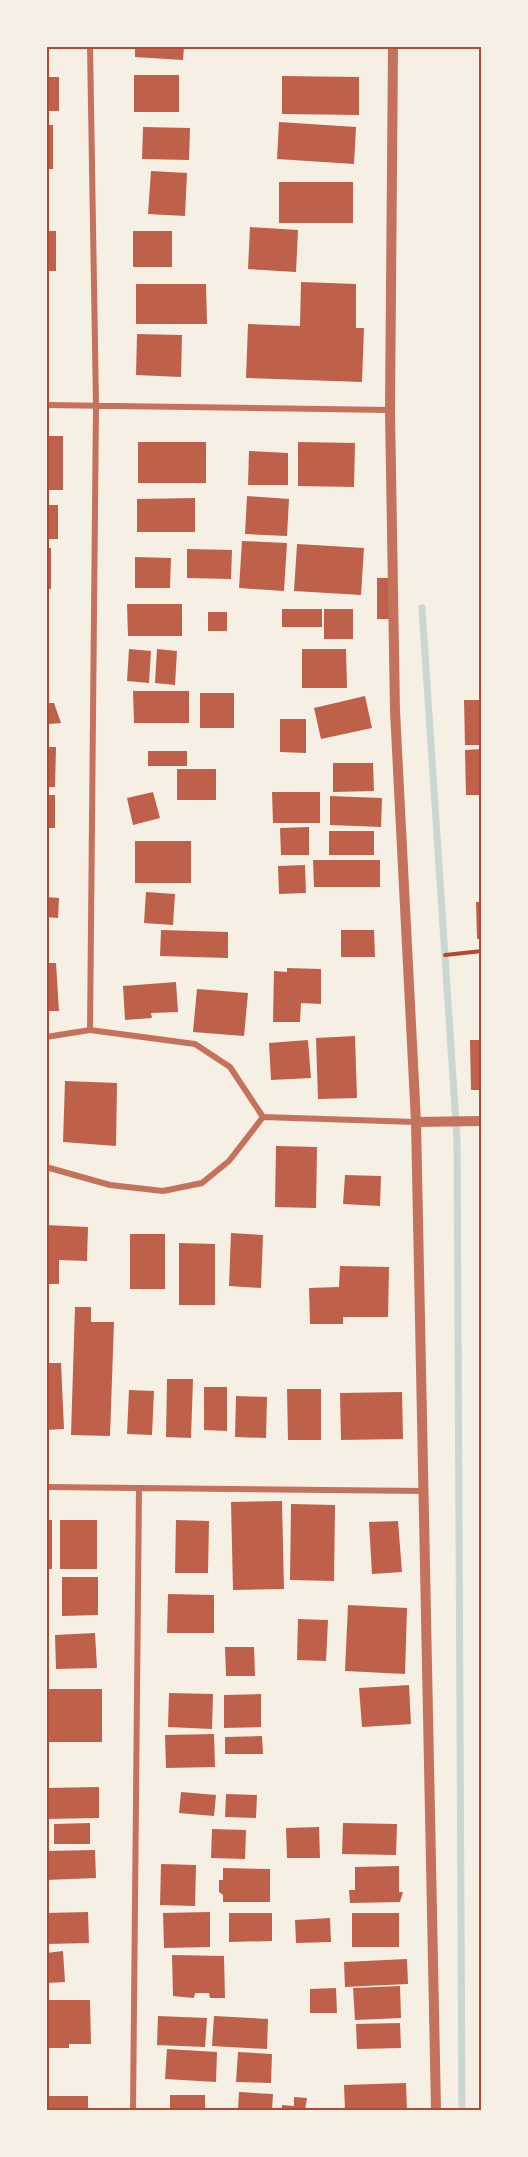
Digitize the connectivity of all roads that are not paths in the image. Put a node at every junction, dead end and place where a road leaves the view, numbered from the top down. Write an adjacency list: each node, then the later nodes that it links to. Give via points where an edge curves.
1 (90, 46): 4 (street)
2 (393, 46): 5 (street)
3 (46, 405): 4 (street)
4 (96, 405): 5 (street); 6 (street)
5 (390, 410): 10 (street, via 395,711)
6 (90, 1030): 7 (street); 8 (street, via 195,1044 230,1067)
7 (46, 1037)
8 (263, 1118): 10 (street); 11 (street, via 229,1161 202,1183 152,1190 110,1185)
9 (482, 1121): 10 (street)
10 (416, 1122): 14 (street)
11 (46, 1167)
12 (46, 1487): 13 (street)
13 (139, 1488): 14 (street); 15 (street)
14 (423, 1491): 16 (street)
15 (133, 2110)
16 (436, 2110)

